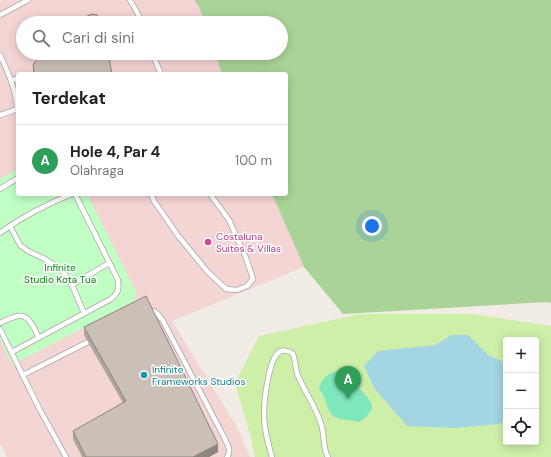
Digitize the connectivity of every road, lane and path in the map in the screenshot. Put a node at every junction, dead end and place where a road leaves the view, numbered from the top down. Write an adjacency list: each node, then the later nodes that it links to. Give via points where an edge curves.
1 (28, 0): 3 (lane)
2 (130, 0): 4 (lane)
3 (0, 15)
4 (139, 16)
5 (0, 55): 7 (lane)
6 (155, 60): 8 (lane)
7 (1, 61): 10 (lane)
8 (160, 72)
9 (16, 79): 10 (lane)
10 (11, 81): 11 (lane)
11 (16, 95)
12 (16, 110): 13 (lane)
13 (0, 115)
14 (16, 179): 15 (lane)
15 (0, 189)
16 (69, 196): 20 (lane)
17 (75, 196): 22 (lane)
18 (152, 196): 19 (lane, via 179,237 207,271 226,289 237,290 247,286 252,279 246,258 229,220)
19 (211, 196)
20 (10, 226): 21 (lane); 23 (lane, via 20,246 59,268)
21 (0, 233)
22 (109, 263): 23 (lane); 25 (lane, via 118,280 117,293 111,299)
23 (72, 285): 25 (lane)
24 (149, 310): 33 (lane, via 158,314 174,342 226,442 230,451)
25 (84, 313): 28 (lane)
26 (0, 323): 28 (lane, via 22,316 27,319)
27 (0, 329): 30 (lane)
28 (38, 338): 30 (lane)
29 (88, 342): 31 (lane)
30 (12, 352): 31 (lane)
31 (23, 376): 32 (lane)
32 (66, 457)
33 (227, 457)
34 (272, 457): 35 (lane, via 264,415 266,391 275,357 285,350 293,354 299,378 322,424)
35 (328, 457)

